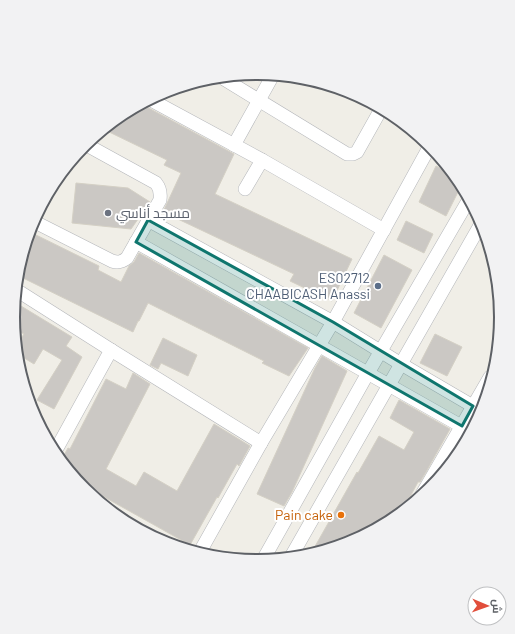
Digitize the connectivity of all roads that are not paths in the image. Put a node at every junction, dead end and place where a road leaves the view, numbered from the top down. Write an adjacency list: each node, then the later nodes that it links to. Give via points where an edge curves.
1 (271, 80): 3 (street)
2 (228, 82): 3 (street)
3 (259, 101): 5 (street, via 347,154 357,152); 6 (street)
4 (156, 103): 6 (street)
5 (379, 113)
6 (234, 145): 9 (street)
7 (91, 148): 12 (street, via 156,183 161,193 160,200)
8 (427, 151): 15 (street)
9 (262, 160): 10 (street); 15 (street)
10 (245, 189)
11 (466, 204): 21 (street)
12 (148, 220): 16 (street); 18 (street)
13 (39, 224): 16 (street, via 117,262 127,258)
14 (478, 229): 22 (street)
15 (384, 230): 18 (street)
16 (136, 242): 19 (street)
17 (22, 293): 20 (street)
18 (333, 322): 19 (street); 21 (street)
19 (319, 346): 23 (street); 28 (street)
20 (111, 350): 28 (street); 29 (street)
21 (381, 352): 22 (street); 23 (street)
22 (401, 364): 24 (street); 25 (street)
23 (368, 372): 24 (street); 33 (street)
24 (389, 385): 27 (street); 32 (street)
25 (477, 408)
26 (474, 416): 27 (street)
27 (466, 428): 30 (street)
28 (260, 443): 31 (street)
29 (58, 446)
30 (442, 467)
31 (202, 548)
32 (294, 551)
33 (266, 554)

